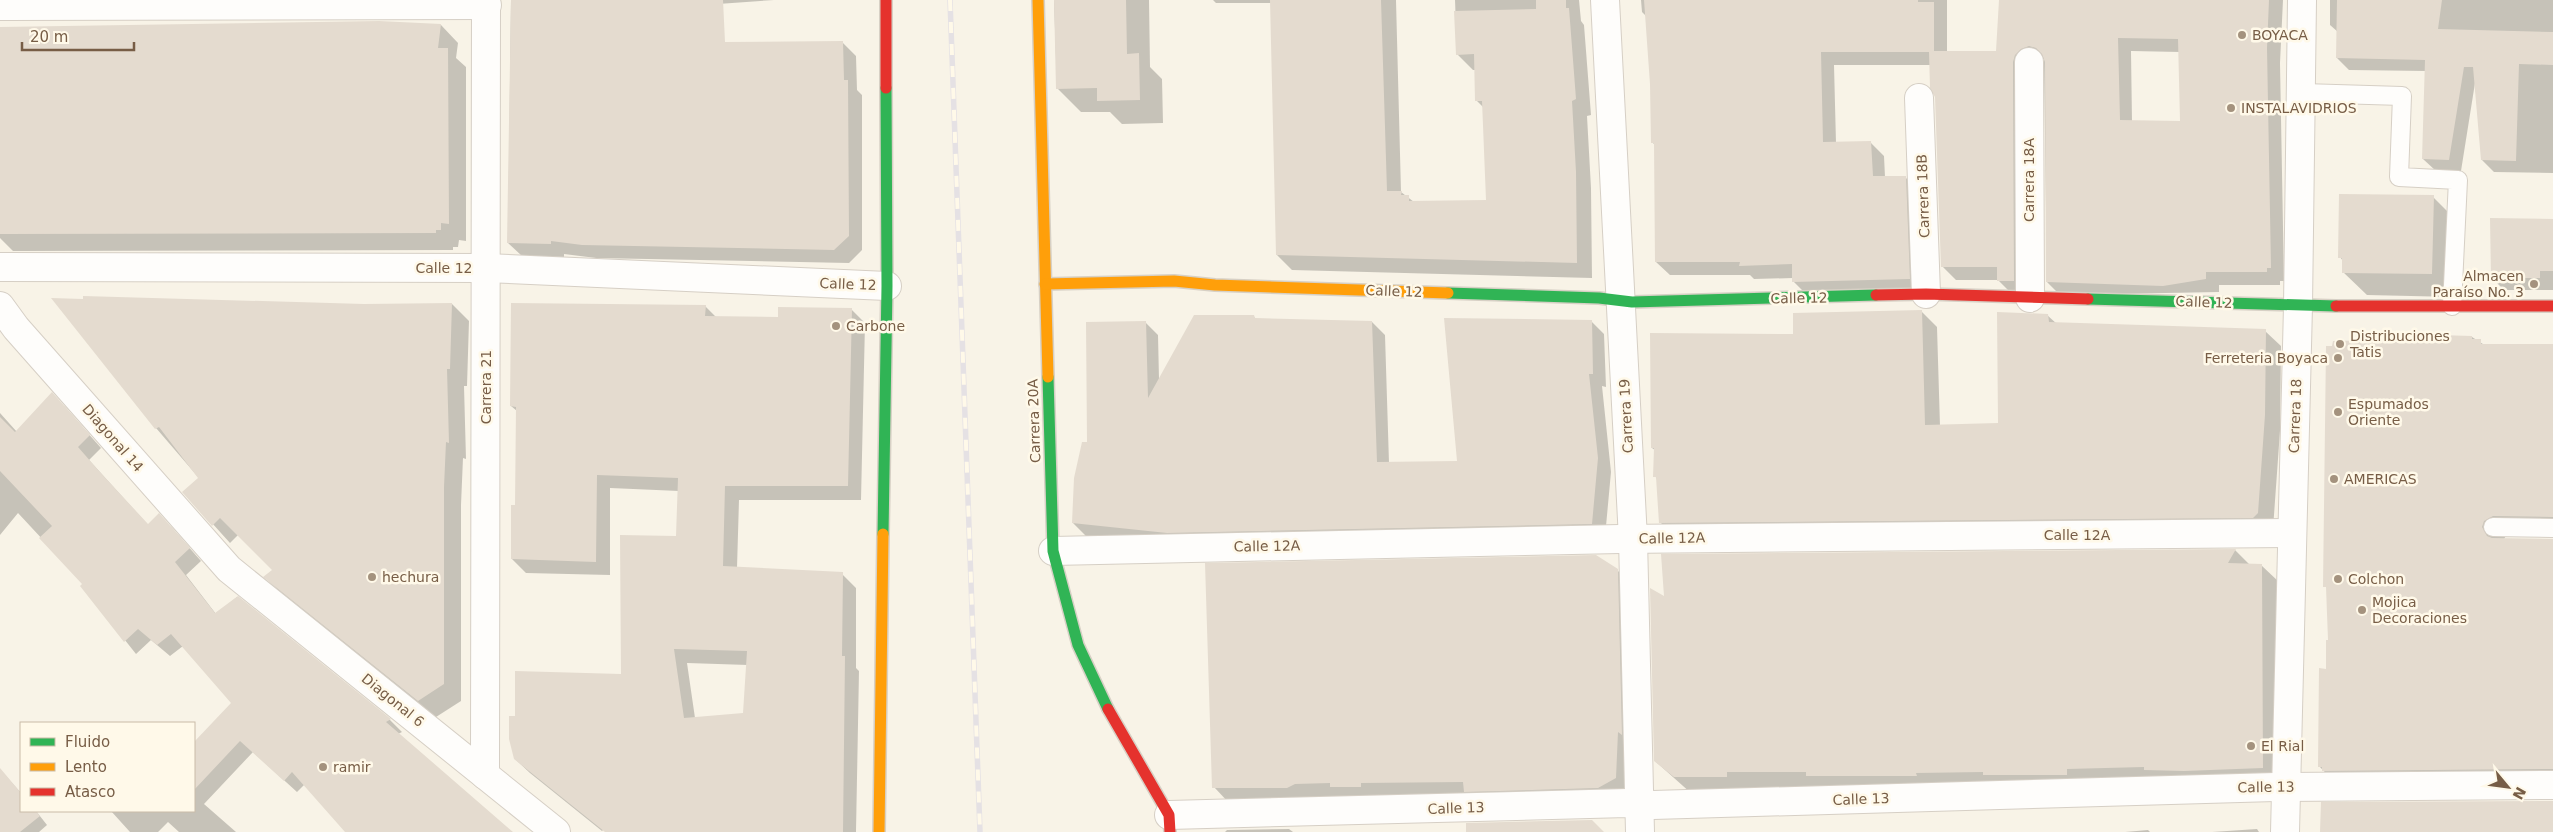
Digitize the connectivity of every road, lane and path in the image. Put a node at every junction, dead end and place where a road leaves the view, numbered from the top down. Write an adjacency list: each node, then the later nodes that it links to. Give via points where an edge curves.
1 (886, 0): 13 (street)
2 (1038, 0): 12 (street, Carrera 20A)
3 (1605, 0): 16 (street, Carrera 19)
4 (2302, 0): 8 (street, Carrera 18)
5 (487, 3): 6 (street); 11 (street, Carrera 21)
6 (0, 6)
7 (2029, 62): 15 (street, Carrera 18A)
8 (2303, 93): 18 (street, Carrera 18); 19 (lane, via 2402,96 2399,177 2458,180)
9 (1919, 98): 14 (street, Carrera 18B)
10 (0, 267): 11 (street, Calle 12)
11 (486, 268): 13 (street, Calle 12); 28 (street, Carrera 21)
12 (1045, 284): 16 (street, Calle 12, via 1174,280); 26 (street, Carrera 20A)
13 (887, 286): 34 (street)
14 (1926, 294): 15 (street, Calle 12); 16 (street, Calle 12)
15 (2030, 298): 18 (street, Calle 12)
16 (1621, 301): 25 (street, Carrera 19)
17 (0, 306): 21 (street, Diagonal 14)
18 (2298, 306): 19 (street, Calle 12); 24 (street, Carrera 18)
19 (2452, 306): 20 (street, Calle 12)
20 (2553, 306)
21 (8, 335): 27 (street, Diagonal 14)
22 (2493, 527): 23 (lane)
23 (2553, 528)
24 (2292, 533): 25 (street, Calle 12A); 30 (street, Carrera 18)
25 (1632, 538): 26 (street, Calle 12A); 31 (street, Carrera 19)
26 (1053, 551): 32 (street, Carrera 20A, via 1078,645 1118,729)
27 (229, 569): 28 (street, Diagonal 6)
28 (485, 775): 33 (street, Diagonal 6)
29 (2553, 785): 30 (street, Calle 13)
30 (2286, 787): 31 (street, Calle 13); 36 (street, Carrera 18)
31 (1639, 803): 32 (street, Calle 13); 35 (street, Carrera 19)
32 (1170, 824)
33 (556, 832)
34 (880, 832)
35 (1640, 832)
36 (2285, 832)

